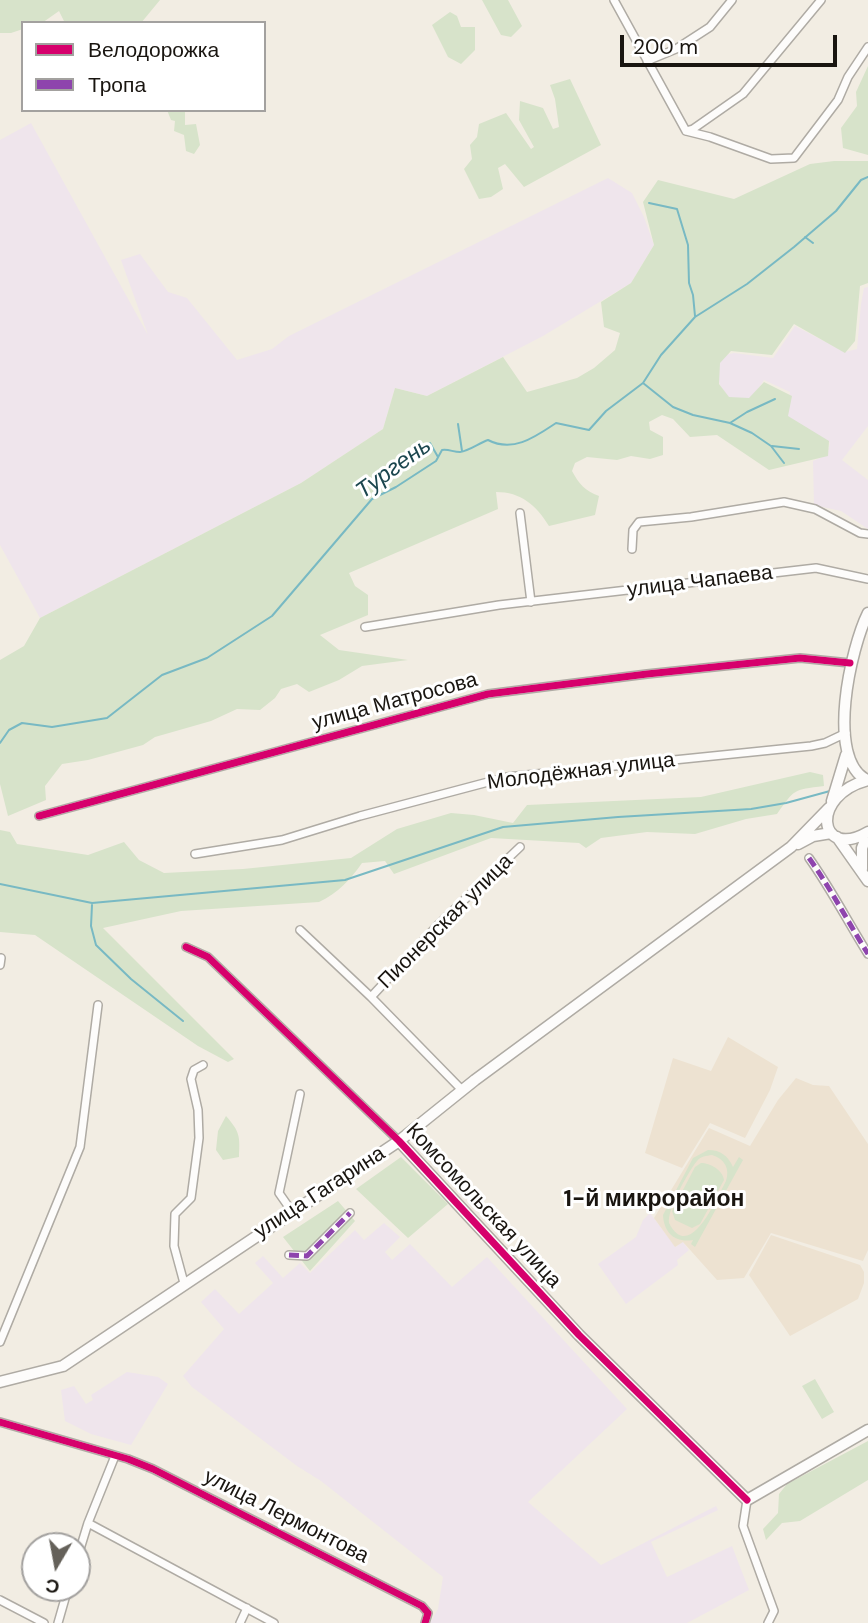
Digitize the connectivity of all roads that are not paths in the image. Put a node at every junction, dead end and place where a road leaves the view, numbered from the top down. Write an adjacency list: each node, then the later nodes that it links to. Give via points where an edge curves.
1 (614, 0): 5 (street)
2 (732, 0): 5 (street, via 710,27)
3 (821, 0): 6 (street, via 743,94)
4 (868, 47): 6 (street, via 838,100 794,158 771,159)
5 (647, 61): 6 (street)
6 (686, 131)
7 (520, 513): 11 (street)
8 (868, 534): 9 (street, via 814,509 784,502 639,522)
9 (632, 549)
10 (868, 579): 11 (street, улица Чапаева, via 816,568)
11 (531, 602): 13 (street, улица Чапаева)
12 (868, 613): 14 (main road, улица Гагарина)
13 (365, 627)
14 (850, 663): 15 (main road, улица Гагарина); 19 (street, улица Матросова, via 800,658 488,694)
15 (846, 733): 16 (main road, улица Гагарина); 24 (street, Молодёжная улица, via 811,746 507,777 282,840)
16 (847, 751): 17 (main road, via 852,769); 18 (main road, улица Гагарина)
17 (867, 780): 18 (main road)
18 (830, 806): 21 (main road, via 826,826); 23 (main road, улица Гагарина)
19 (39, 816)
20 (868, 832): 21 (main road, улица Гагарина, via 856,838); 26 (main road, via 862,848)
21 (834, 835): 23 (main road, улица Гагарина, via 813,836); 26 (main road)
22 (520, 846): 32 (street, Пионерская улица)
23 (791, 847): 35 (main road, улица Гагарина)
24 (195, 854)
25 (809, 858): 29 (street)
26 (865, 876)
27 (300, 930): 32 (street, Пионерская улица)
28 (186, 947): 37 (street, Комсомольская улица, via 208,957)
29 (868, 954)
30 (1, 958): 31 (street)
31 (0, 965)
32 (371, 997): 35 (street, Пионерская улица)
33 (98, 1005): 42 (street, via 80,1147)
34 (203, 1065): 41 (street, via 194,1070 191,1079 199,1138 191,1198 175,1214 175,1253)
35 (462, 1090): 37 (main road, улица Гагарина)
36 (300, 1094): 38 (street, via 279,1193)
37 (399, 1141): 38 (main road, улица Гагарина); 47 (main road, Комсомольская улица, via 579,1335)
38 (293, 1213): 41 (main road, улица Гагарина)
39 (350, 1213): 40 (street, via 307,1256)
40 (289, 1255)
41 (184, 1283): 43 (main road, улица Гагарина, via 63,1366)
42 (0, 1342)
43 (0, 1382)
44 (0, 1422): 46 (street)
45 (868, 1430): 47 (main road)
46 (115, 1456): 48 (street); 57 (street, улица Лермонтова, via 153,1469 422,1606 428,1613)
47 (747, 1500): 58 (street, via 743,1526 774,1611)
48 (88, 1523): 49 (street); 52 (street)
49 (85, 1532)
50 (0, 1600): 53 (street)
51 (64, 1602): 54 (street)
52 (247, 1608): 55 (street); 56 (street)
53 (44, 1623)
54 (58, 1623)
55 (240, 1623)
56 (274, 1623)
57 (425, 1623)
58 (768, 1623)

